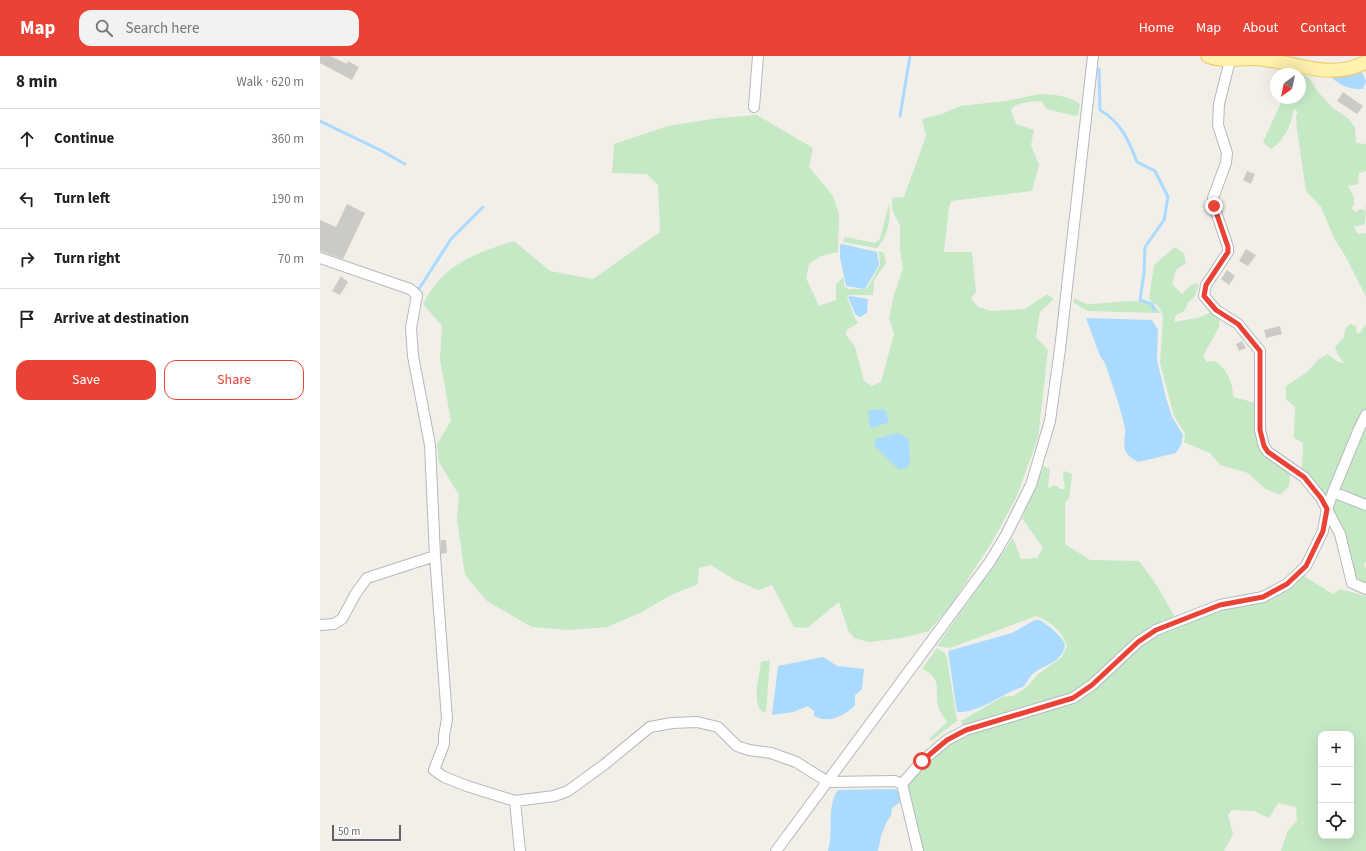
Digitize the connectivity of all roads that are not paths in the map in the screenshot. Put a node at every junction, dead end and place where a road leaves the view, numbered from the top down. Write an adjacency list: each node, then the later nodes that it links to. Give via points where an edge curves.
1 (758, 56): 6 (street)
2 (1093, 56): 15 (street, via 1052,406 1044,446 1031,485 989,563)
3 (1208, 56): 4 (main road)
4 (1230, 60): 5 (main road, via 1265,59 1326,71 1347,69); 11 (street, via 1219,104 1218,125 1226,153 1226,163 1213,198 1228,252 1206,285 1204,296 1216,310 1238,324 1260,351 1260,430 1264,446 1268,452 1304,477)
5 (1366, 62)
6 (754, 107)
7 (320, 258): 12 (street, via 410,289 417,295 411,328 413,356 430,445)
8 (1366, 415): 9 (street, via 1358,428)
9 (1333, 492): 10 (street); 11 (street)
10 (1366, 504)
11 (1327, 509): 13 (street, via 1340,534 1352,583); 16 (street, via 1323,531 1306,566 1287,584 1263,597 1220,605 1156,630 1138,642 1092,685 1073,698 966,730 947,740 922,761)
12 (435, 556): 14 (street, via 367,578 342,619 334,624); 17 (street, via 447,719 444,744 434,770 467,786)
13 (1366, 589)
14 (320, 625)
15 (828, 782): 16 (street, via 895,781); 17 (street, via 786,757 737,746 713,725 697,722 672,723 650,728 568,791 554,796); 19 (street)
16 (902, 784): 20 (street)
17 (515, 800): 18 (street)
18 (520, 851)
19 (776, 851)
20 (918, 851)

